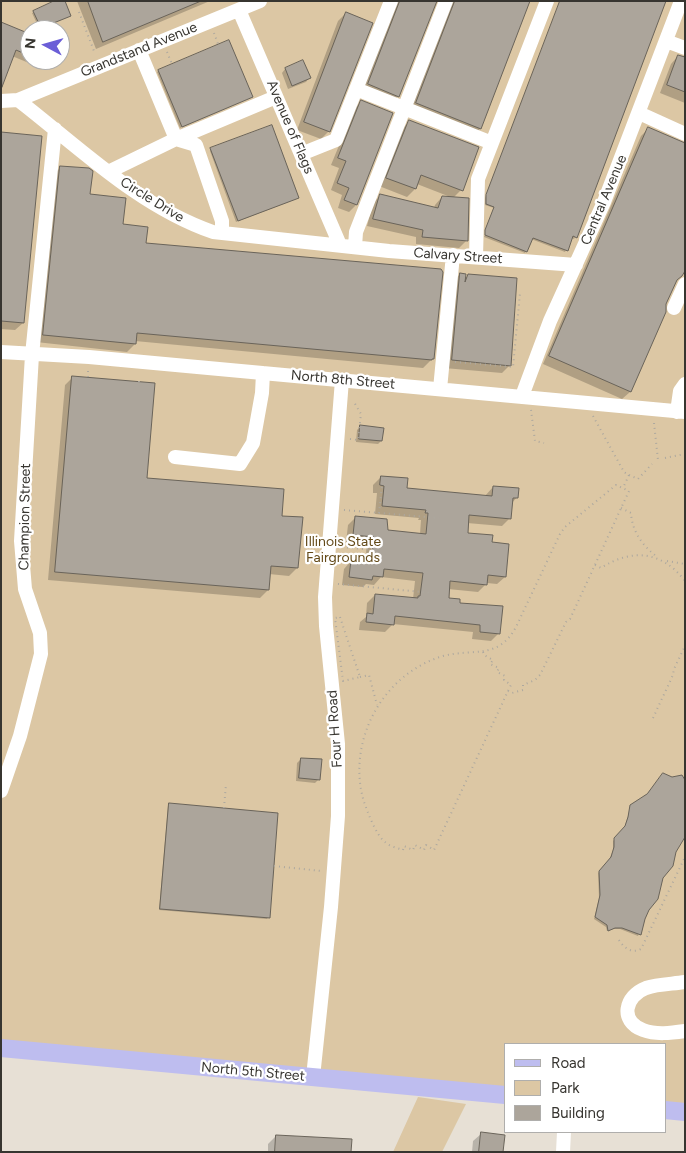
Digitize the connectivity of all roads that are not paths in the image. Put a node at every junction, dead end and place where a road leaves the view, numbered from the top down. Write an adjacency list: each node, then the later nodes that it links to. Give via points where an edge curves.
1 (260, 1): 6 (street, Grandstand Avenue)
2 (390, 1): 10 (street)
3 (446, 1): 14 (street)
4 (547, 1): 19 (street)
5 (681, 1): 7 (street, Central Avenue)
6 (239, 10): 9 (street, Grandstand Avenue); 11 (street, Avenue of Flags)
7 (666, 41): 8 (street); 15 (street, Central Avenue)
8 (685, 48)
9 (139, 50): 12 (street, Grandstand Avenue); 18 (street)
10 (356, 89): 14 (street); 20 (street, via 336,140)
11 (276, 97): 18 (street); 20 (street, Avenue of Flags)
12 (18, 100): 13 (street, Grandstand Avenue); 16 (street, Circle Drive)
13 (1, 101)
14 (405, 108): 19 (street); 24 (street, via 356,232)
15 (640, 113): 17 (street); 27 (street, Central Avenue)
16 (55, 129): 21 (street, Circle Drive); 31 (street, Champion Street)
17 (685, 134)
18 (176, 139): 21 (street); 22 (street, via 196,145 222,221)
19 (492, 143): 26 (street, via 478,179)
20 (301, 154): 23 (street, Avenue of Flags)
21 (108, 172): 22 (street, Circle Drive, via 188,223)
22 (222, 233): 23 (street, Circle Drive)
23 (340, 245): 24 (street, Calvary Street)
24 (355, 247): 25 (street, Calvary Street)
25 (453, 255): 26 (street, Calvary Street); 34 (street)
26 (476, 257): 27 (street, Calvary Street)
27 (576, 265): 36 (street, Central Avenue, via 550,321)
28 (685, 284): 29 (street)
29 (674, 308)
30 (1, 352): 31 (street, North 8th Street)
31 (32, 355): 32 (street, North 8th Street, via 90,357); 39 (street, Champion Street, via 21,541 25,589 40,633 41,654 20,736)
32 (263, 373): 33 (street, North 8th Street); 38 (street, via 253,443 240,464)
33 (342, 380): 34 (street, North 8th Street); 43 (street, Four H Road, via 325,619 338,744 338,816)
34 (440, 389): 36 (street, North 8th Street)
35 (683, 389): 37 (street)
36 (522, 396): 37 (street, North 8th Street)
37 (681, 412)
38 (175, 457)
39 (1, 791)
40 (685, 982): 41 (street, via 639,992 628,1004 627,1012 633,1025 644,1030 656,1033)
41 (685, 1030)
42 (1, 1048): 43 (main road, North 5th Street)
43 (313, 1077): 44 (main road, North 5th Street)
44 (503, 1095)
45 (666, 1110): 46 (main road)
46 (685, 1112)
47 (564, 1133): 48 (street)
48 (563, 1152)

